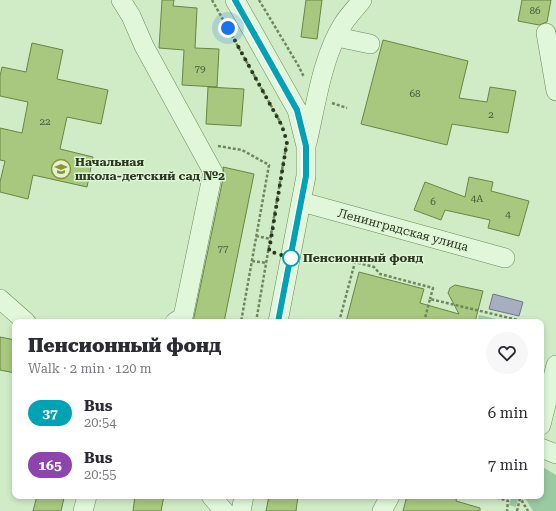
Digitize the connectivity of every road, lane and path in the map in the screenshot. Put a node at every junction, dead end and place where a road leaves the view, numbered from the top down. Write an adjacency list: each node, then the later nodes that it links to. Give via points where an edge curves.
1 (120, 0): 14 (street, via 131,16 144,46)
2 (212, 0): 12 (path)
3 (235, 0): 15 (street, via 297,110)
4 (259, 0): 10 (path, via 298,65 311,93)
5 (362, 0): 7 (street, via 343,24)
6 (546, 33): 9 (street)
7 (337, 37): 8 (street); 10 (street, via 325,68)
8 (370, 44)
9 (556, 91)
10 (318, 98): 11 (path); 15 (street)
11 (347, 108)
12 (284, 131)
13 (286, 136): 18 (path)
14 (197, 143): 17 (path, via 242,150 269,164); 25 (street, via 213,172 183,317)
15 (306, 146): 16 (street, via 306,176)
16 (302, 202): 19 (street, Ленинградская улица); 28 (street)
17 (256, 236): 18 (path); 20 (path)
18 (271, 239): 21 (path)
19 (505, 258)
20 (252, 261): 21 (path); 26 (path)
21 (267, 263): 27 (path)
22 (0, 299): 24 (street)
23 (430, 299): 29 (path, via 433,288 380,274 374,267 355,262); 30 (path); 31 (path)
24 (23, 319)
25 (180, 319)
26 (242, 319)
27 (257, 319)
28 (279, 319)
29 (340, 319)
30 (425, 319)
31 (514, 319)
32 (556, 365): 33 (street)
33 (544, 413)
34 (544, 449): 35 (street)
35 (556, 454)
36 (86, 499): 43 (street)
37 (214, 499): 44 (street)
38 (243, 499): 45 (street)
39 (388, 499): 46 (street)
40 (502, 499): 47 (path, via 508,501)
41 (520, 499): 48 (path)
42 (521, 499): 49 (path)
43 (83, 511)
44 (224, 511)
45 (241, 511)
46 (382, 511)
47 (507, 511)
48 (517, 511)
49 (528, 511)

